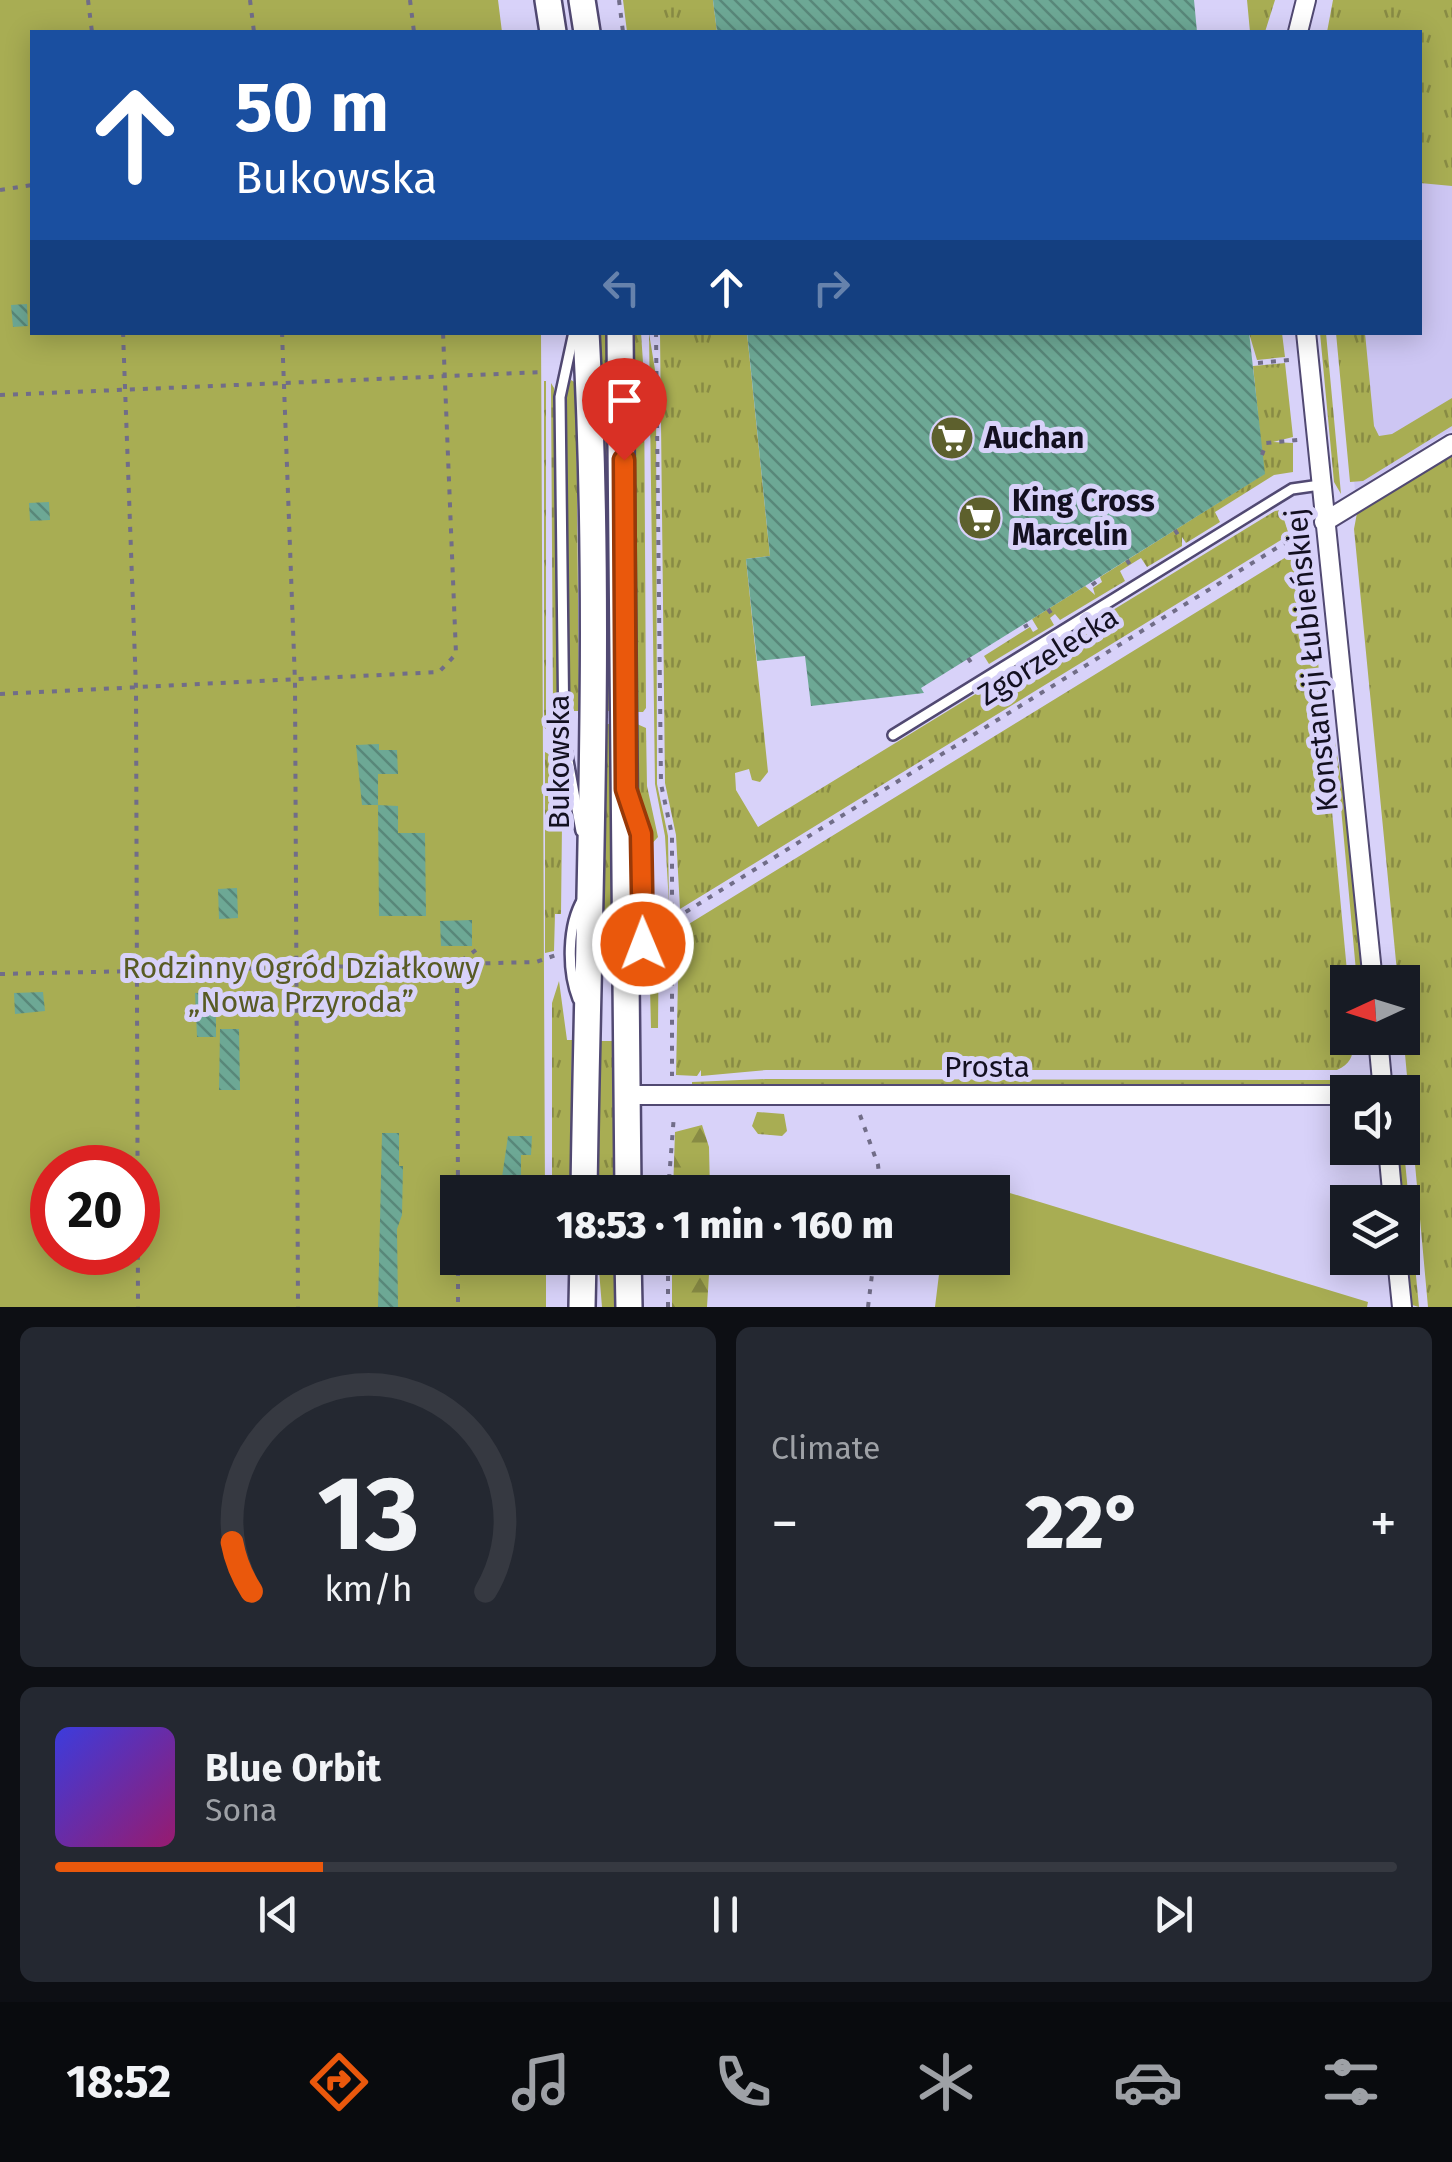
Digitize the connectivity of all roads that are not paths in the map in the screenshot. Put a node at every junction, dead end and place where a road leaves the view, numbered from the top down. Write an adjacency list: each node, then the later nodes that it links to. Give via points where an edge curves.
1 (548, 0): 4 (main road)
2 (582, 0): 5 (main road)
3 (1306, 0): 6 (street)
4 (552, 30)
5 (586, 30)
6 (1298, 30)
7 (573, 335): 15 (lane, via 560,397 564,739)
8 (586, 335): 15 (main road, Bukowska)
9 (620, 335): 17 (main road)
10 (1306, 335): 12 (street, Konstancji Łubieńskiej)
11 (1452, 444): 13 (street)
12 (1320, 485): 13 (street, Konstancji Łubieńskiej); 14 (lane, via 1292,489)
13 (1324, 522): 16 (street, Konstancji Łubieńskiej)
14 (893, 735)
15 (591, 886): 19 (main road, Bukowska)
16 (1371, 965)
17 (627, 1095): 18 (street, Prosta); 20 (main road)
18 (1330, 1095)
19 (584, 1175)
20 (628, 1175)
21 (583, 1275): 24 (main road)
22 (628, 1275): 25 (main road)
23 (1399, 1275): 26 (street)
24 (582, 1307)
25 (629, 1307)
26 (1402, 1307)

